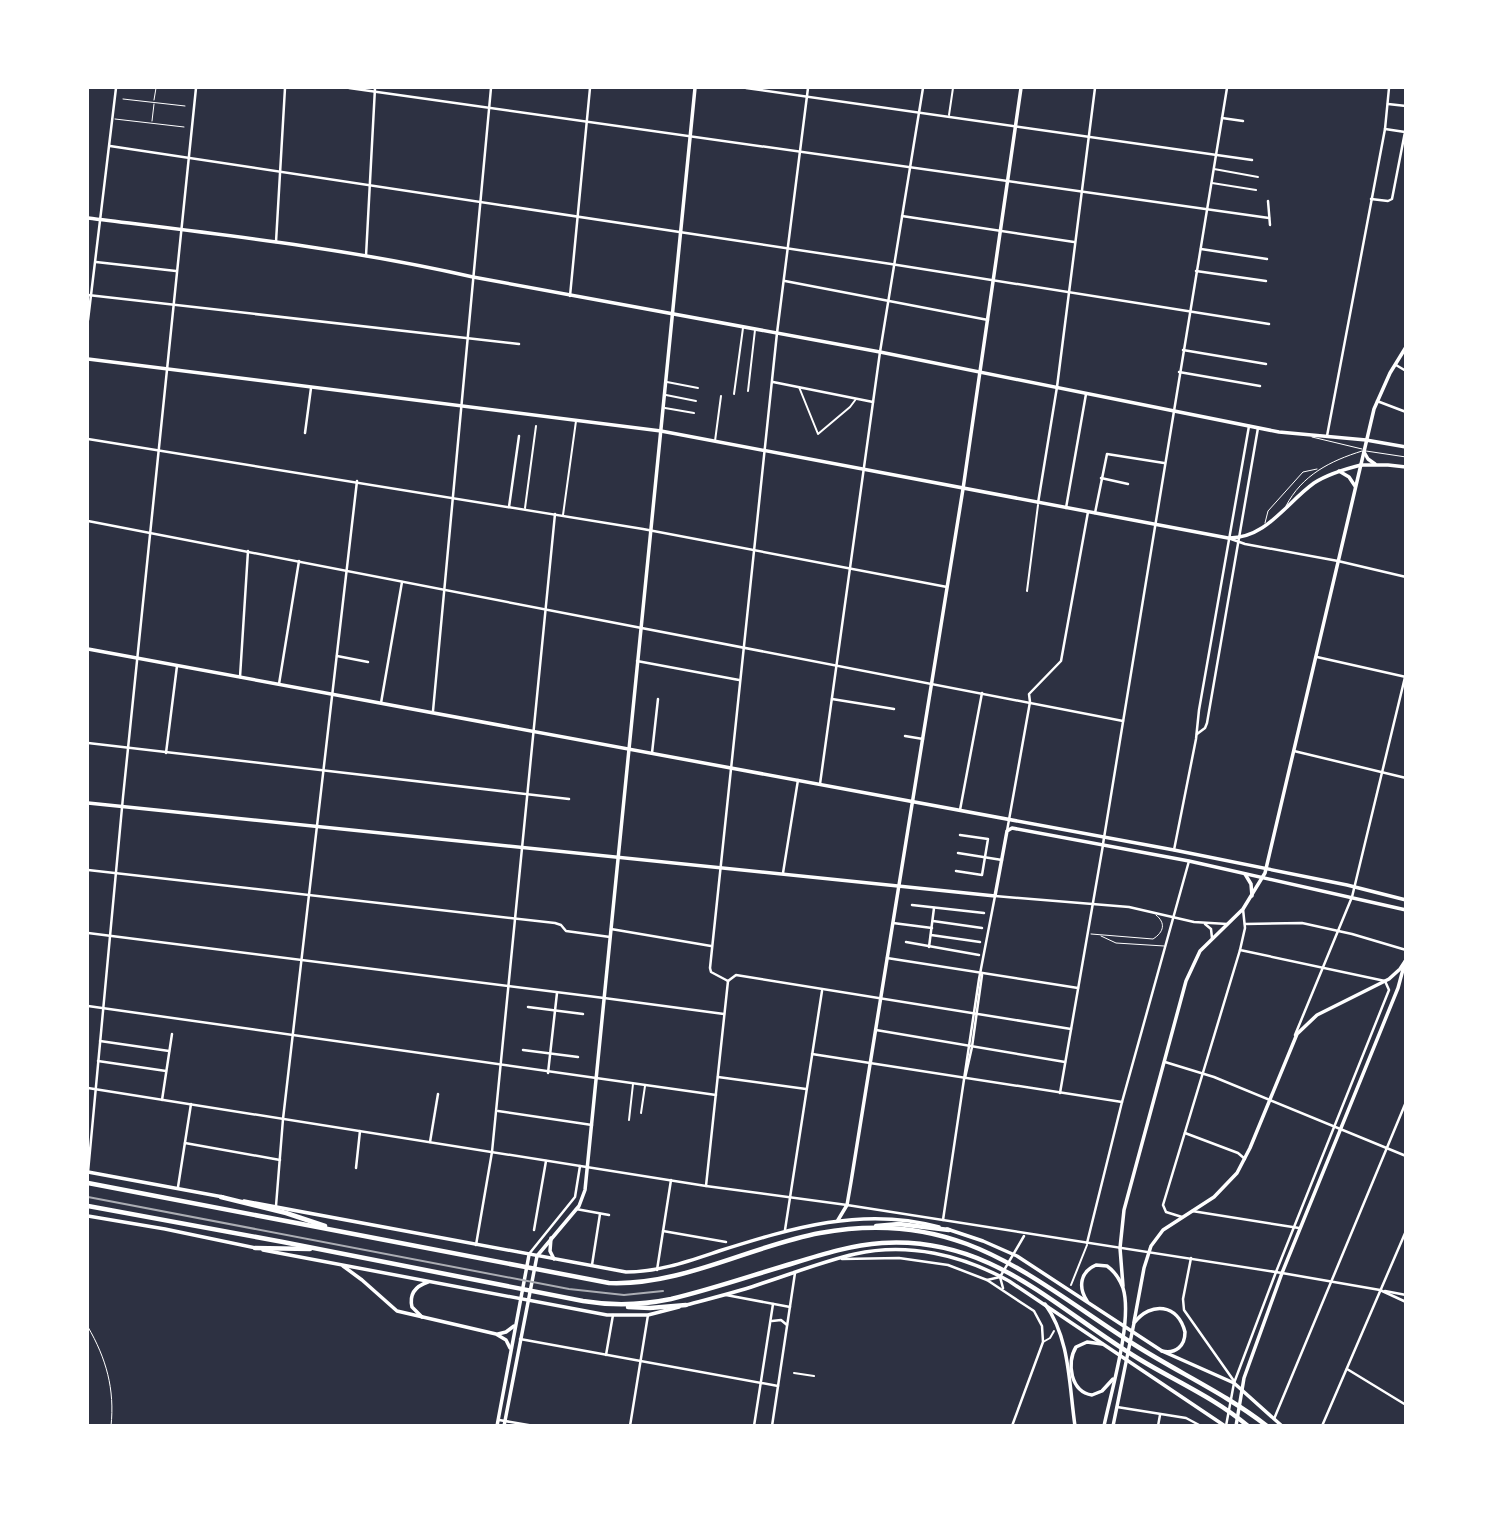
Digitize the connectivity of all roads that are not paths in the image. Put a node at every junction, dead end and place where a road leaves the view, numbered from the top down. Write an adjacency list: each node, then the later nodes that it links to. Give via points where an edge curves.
1 (116, 88): 28 (street)
2 (156, 88): 20 (lane)
3 (196, 88): 34 (street)
4 (285, 88): 45 (street)
5 (349, 88): 17 (street)
6 (491, 88): 24 (street)
7 (590, 88): 29 (street)
8 (695, 88): 36 (main road)
9 (746, 88): 18 (street)
10 (808, 88): 18 (street)
11 (923, 88): 25 (street)
12 (953, 88): 26 (street)
13 (1021, 88): 32 (main road)
14 (1095, 88): 37 (street)
15 (1227, 88): 27 (street)
16 (1389, 88): 21 (street)
17 (375, 89): 24 (street); 51 (street)
18 (807, 96): 25 (street); 39 (street)
19 (123, 99): 20 (lane)
20 (154, 103): 22 (lane); 31 (lane)
21 (1388, 104): 23 (street); 35 (street)
22 (185, 106)
23 (1405, 106)
24 (489, 107): 29 (street); 56 (street)
25 (919, 112): 26 (street); 43 (street)
26 (949, 116): 32 (street)
27 (1222, 118): 30 (street); 40 (street)
28 (113, 119): 31 (lane); 38 (street)
29 (587, 120): 36 (street); 58 (street)
30 (1243, 121)
31 (152, 123): 33 (lane)
32 (1015, 125): 37 (street); 49 (main road)
33 (184, 127): 34 (street)
34 (192, 128): 41 (street)
35 (1385, 129): 46 (street, via 1405,132); 54 (street)
36 (690, 135): 39 (street); 66 (main road)
37 (1088, 137): 40 (street); 53 (street)
38 (110, 146): 41 (street); 62 (street)
39 (800, 151): 43 (street); 69 (street)
40 (1215, 154): 42 (street); 44 (street)
41 (188, 158): 45 (street); 64 (street)
42 (1252, 160)
43 (910, 166): 49 (street); 59 (street)
44 (1213, 169): 48 (street); 50 (street)
45 (280, 172): 51 (street); 67 (street)
46 (1397, 172): 47 (street); 54 (street, via 1391,198)
47 (1405, 173)
48 (1258, 177)
49 (1007, 180): 53 (street); 65 (main road)
50 (1211, 182): 52 (street); 57 (street)
51 (370, 185): 56 (street); 71 (street)
52 (1256, 190)
53 (1081, 191): 57 (street); 68 (street)
54 (1371, 199): 135 (street)
55 (1268, 201): 61 (street)
56 (480, 202): 58 (street); 77 (street)
57 (1206, 209): 61 (street); 70 (street)
58 (578, 216): 66 (street); 83 (street)
59 (902, 216): 65 (street); 74 (street)
60 (88, 218): 62 (main road)
61 (1269, 218): 63 (street)
62 (101, 220): 64 (main road); 73 (street)
63 (1270, 225)
64 (181, 230): 67 (main road); 75 (street)
65 (1000, 230): 68 (street); 78 (main road)
66 (681, 232): 69 (street); 87 (main road)
67 (276, 242): 71 (main road)
68 (1074, 242): 81 (street)
69 (788, 248): 74 (street); 79 (street)
70 (1200, 249): 72 (street); 76 (street)
71 (366, 256): 77 (main road)
72 (1267, 259)
73 (95, 261): 75 (street); 82 (street)
74 (894, 264): 78 (street); 84 (street)
75 (176, 271): 85 (street)
76 (1196, 271): 80 (street); 86 (street)
77 (473, 277): 83 (main road); 94 (street)
78 (993, 280): 81 (street); 89 (main road)
79 (783, 281): 84 (street); 93 (street)
80 (1266, 281)
81 (1069, 292): 86 (street); 111 (street)
82 (89, 295): 85 (street); 88 (street)
83 (570, 296): 87 (main road)
84 (888, 301): 89 (street); 98 (street)
85 (173, 306): 94 (street); 102 (street)
86 (1189, 310): 90 (street); 97 (street)
87 (673, 315): 91 (main road); 106 (main road)
88 (88, 320)
89 (988, 320): 104 (main road)
90 (1269, 324)
91 (743, 327): 92 (main road); 115 (street)
92 (755, 329): 93 (main road); 113 (street)
93 (777, 333): 98 (main road); 107 (street)
94 (467, 338): 95 (street); 122 (street)
95 (519, 344)
96 (1405, 348): 101 (main road)
97 (1183, 351): 100 (street); 105 (street)
98 (880, 352): 104 (main road); 121 (street)
99 (88, 359): 102 (main road)
100 (1266, 364)
101 (1395, 364): 103 (street); 120 (main road)
102 (166, 369): 109 (main road); 140 (street)
103 (1405, 371)
104 (980, 372): 111 (main road); 154 (main road)
105 (1179, 372): 108 (street); 124 (street)
106 (666, 382): 112 (street); 116 (main road)
107 (772, 382): 110 (street); 142 (street)
108 (1260, 386)
109 (311, 387): 122 (main road); 132 (street)
110 (799, 387): 118 (street); 118 (street, via 818,434)
111 (1057, 387): 114 (main road); 157 (street)
112 (698, 388)
113 (748, 391)
114 (1087, 393): 124 (main road); 159 (street)
115 (734, 394)
116 (665, 395): 119 (street); 123 (main road)
117 (721, 396): 138 (street)
118 (856, 398): 121 (street)
119 (696, 401)
120 (1377, 401): 125 (street); 137 (main road)
121 (873, 402): 149 (street)
122 (460, 406): 127 (main road); 156 (street)
123 (664, 408): 126 (street); 131 (main road)
124 (1172, 412): 129 (main road); 144 (street)
125 (1405, 412)
126 (694, 413)
127 (538, 416): 128 (main road); 160 (street)
128 (576, 421): 131 (main road); 165 (street)
129 (1248, 426): 130 (main road); 171 (street)
130 (1258, 428): 133 (main road); 172 (street)
131 (661, 431): 138 (main road); 169 (main road)
132 (305, 433)
133 (1303, 435): 135 (main road); 141 (lane)
134 (519, 436): 158 (street)
135 (1327, 436): 137 (main road)
136 (88, 439): 140 (street)
137 (1366, 440): 139 (main road); 141 (main road)
138 (715, 442): 142 (main road)
139 (1405, 447)
140 (158, 450): 152 (street); 170 (street)
141 (1364, 450): 143 (lane); 145 (main road); 146 (main road); 148 (lane)
142 (765, 451): 149 (main road); 173 (street)
143 (1405, 457)
144 (1164, 463): 151 (street, via 1108,453); 167 (street)
145 (1375, 464): 146 (main road); 147 (main road)
146 (1361, 465): 150 (main road); 155 (main road)
147 (1405, 467)
148 (1319, 469): 161 (lane, via 1297,489); 168 (lane, via 1303,472 1268,511)
149 (864, 470): 154 (main road); 177 (street)
150 (1339, 471): 155 (main road); 161 (main road, via 1313,484)
151 (1101, 478): 153 (street); 163 (street)
152 (357, 481): 156 (street); 178 (street)
153 (1128, 484)
154 (963, 489): 157 (main road); 181 (main road)
155 (1355, 489): 176 (main road)
156 (452, 497): 158 (street); 182 (street)
157 (1038, 503): 159 (main road); 183 (street)
158 (509, 507): 160 (street)
159 (1066, 508): 162 (main road)
160 (525, 509): 164 (street)
161 (1283, 511): 168 (main road)
162 (1088, 512): 163 (main road); 204 (street, via 1061,662 1032,689)
163 (1095, 513): 167 (main road)
164 (555, 514): 165 (street); 184 (street)
165 (563, 516): 169 (street)
166 (88, 521): 170 (street)
167 (1155, 525): 171 (main road); 210 (street)
168 (1264, 527): 172 (main road)
169 (651, 531): 173 (street); 185 (main road)
170 (150, 533): 174 (street); 190 (street)
171 (1229, 538): 172 (main road); 212 (street)
172 (1239, 540): 176 (street); 212 (street, via 1207,723)
173 (754, 549): 177 (street); 186 (street)
174 (248, 551): 175 (street); 196 (street)
175 (299, 561): 178 (street); 199 (street)
176 (1338, 561): 179 (street); 189 (main road)
177 (850, 568): 181 (street); 193 (street)
178 (347, 570): 180 (street); 188 (street)
179 (1405, 577)
180 (402, 581): 182 (street); 205 (street)
181 (947, 587): 198 (main road)
182 (444, 589): 184 (street); 209 (street)
183 (1027, 591)
184 (546, 608): 185 (street); 211 (street)
185 (640, 627): 186 (street); 191 (main road)
186 (743, 646): 193 (street); 197 (street)
187 (88, 649): 190 (main road)
188 (337, 656): 192 (street); 201 (street)
189 (1316, 656): 195 (street); 218 (main road)
190 (137, 659): 194 (main road); 216 (street)
191 (637, 661): 197 (street); 217 (main road)
192 (368, 662)
193 (837, 665): 198 (street); 202 (street)
194 (177, 666): 196 (main road); 219 (street)
195 (1405, 676): 206 (street)
196 (240, 677): 199 (main road)
197 (739, 680): 221 (street)
198 (932, 682): 200 (street); 214 (main road)
199 (279, 684): 201 (main road)
200 (982, 693): 204 (street); 232 (street)
201 (332, 694): 205 (main road); 222 (street)
202 (832, 698): 207 (street); 226 (street)
203 (658, 699): 220 (street)
204 (1030, 702): 210 (street); 233 (street)
205 (381, 703): 209 (main road)
206 (1398, 707): 208 (street); 223 (street)
207 (894, 709)
208 (1405, 709)
209 (433, 713): 211 (main road)
210 (1123, 721): 237 (street)
211 (534, 731): 217 (main road); 227 (street)
212 (1197, 734): 240 (street)
213 (905, 736): 214 (street)
214 (923, 740): 229 (main road)
215 (88, 743): 216 (street)
216 (128, 748): 219 (street); 231 (street)
217 (628, 748): 220 (main road); 242 (main road)
218 (1294, 751): 223 (street); 247 (main road)
219 (166, 753): 222 (street)
220 (652, 753): 221 (main road)
221 (730, 767): 225 (main road); 246 (street)
222 (323, 771): 227 (street); 234 (street)
223 (1382, 773): 224 (street); 255 (street)
224 (1405, 778)
225 (799, 780): 226 (main road); 250 (street)
226 (820, 784): 229 (main road)
227 (528, 795): 228 (street); 239 (street)
228 (569, 799)
229 (912, 801): 232 (main road); 254 (main road)
230 (88, 803): 231 (main road)
231 (122, 807): 234 (main road); 252 (street)
232 (960, 810): 233 (main road)
233 (1009, 819): 235 (street); 237 (main road)
234 (317, 826): 239 (main road); 256 (street)
235 (1007, 831): 238 (main road); 244 (main road)
236 (960, 835): 243 (street, via 988,839)
237 (1105, 837): 238 (street); 240 (main road)
238 (1103, 845): 245 (main road); 262 (street)
239 (523, 847): 242 (main road); 268 (street)
240 (1174, 850): 247 (main road)
241 (958, 853): 243 (street)
242 (617, 857): 246 (main road); 277 (main road)
243 (985, 857): 244 (street); 249 (street, via 982,875)
244 (1002, 860): 257 (main road)
245 (1189, 861): 251 (main road); 269 (street)
246 (720, 867): 250 (main road); 289 (street)
247 (1266, 868): 253 (main road); 255 (main road)
248 (88, 870): 252 (street)
249 (956, 871)
250 (783, 873): 254 (main road)
251 (1244, 873): 253 (main road); 259 (main road, via 1251,884)
252 (116, 874): 256 (street); 283 (street)
253 (1263, 877): 258 (main road); 259 (main road)
254 (899, 885): 257 (main road); 271 (main road)
255 (1355, 887): 258 (street); 260 (main road)
256 (310, 895): 268 (street); 295 (street)
257 (995, 896): 262 (street); 298 (street)
258 (1352, 897): 265 (main road); 278 (street)
259 (1251, 898): 264 (main road)
260 (1405, 900)
261 (912, 905): 263 (street)
262 (1091, 905): 266 (street); 280 (street)
263 (934, 908): 267 (street); 270 (street)
264 (1243, 909): 273 (main road); 274 (street)
265 (1405, 910)
266 (1155, 913): 269 (street); 282 (lane, via 1163,928 1153,939)
267 (984, 914)
268 (515, 918): 284 (street); 301 (street)
269 (1174, 918): 272 (street); 288 (street)
270 (933, 922): 275 (street); 276 (street)
271 (893, 923): 275 (street); 294 (main road)
272 (1205, 924): 273 (street); 285 (street)
273 (1227, 924): 285 (main road)
274 (1245, 924): 278 (street, via 1303,923); 291 (street)
275 (932, 928): 281 (street)
276 (982, 928)
277 (611, 929): 284 (main road); 289 (street)
278 (1338, 931): 292 (street); 297 (street)
279 (88, 933): 283 (street)
280 (1087, 934): 282 (lane); 302 (street)
281 (931, 935): 287 (street); 290 (street)
282 (1099, 935): 288 (lane, via 1116,943)
283 (110, 936): 295 (street); 309 (street)
284 (610, 937): 305 (main road)
285 (1212, 938): 328 (main road, via 1191,969)
286 (906, 942): 290 (street)
287 (980, 942)
288 (1166, 946): 349 (street)
289 (712, 947): 299 (street, via 711,972)
290 (929, 947): 293 (street)
291 (1240, 950): 297 (street); 333 (street)
292 (1405, 950)
293 (979, 955)
294 (887, 958): 298 (street); 306 (main road)
295 (302, 959): 301 (street); 317 (street)
296 (1405, 961): 300 (main road); 337 (main road)
297 (1323, 967): 300 (street); 319 (street)
298 (982, 973): 302 (street); 313 (street)
299 (728, 981): 303 (street, via 736,975); 312 (street)
300 (1385, 981): 319 (main road, via 1317,1015); 335 (street, via 1388,995)
301 (509, 986): 304 (street); 330 (street)
302 (1078, 988): 314 (street)
303 (822, 990): 306 (street); 324 (street)
304 (557, 992): 305 (street); 310 (street)
305 (604, 998): 312 (street); 338 (main road)
306 (880, 1000): 313 (street); 315 (main road)
307 (88, 1006): 309 (street)
308 (528, 1007): 310 (street)
309 (103, 1008): 317 (street); 318 (street)
310 (555, 1011): 311 (street); 323 (street)
311 (583, 1014)
312 (724, 1014): 334 (street)
313 (976, 1015): 314 (street); 320 (street)
314 (1071, 1028): 327 (street)
315 (876, 1030): 320 (street); 329 (main road)
316 (172, 1034): 322 (street)
317 (293, 1035): 330 (street); 354 (street)
318 (100, 1041): 322 (street); 326 (street)
319 (1293, 1041): 348 (main road)
320 (971, 1046): 327 (street); 336 (street)
321 (523, 1050): 323 (street)
322 (169, 1051): 331 (street)
323 (550, 1054): 325 (street); 332 (street)
324 (812, 1054): 329 (street); 343 (street)
325 (578, 1057)
326 (98, 1061): 331 (street); 342 (street)
327 (1065, 1062): 344 (street)
328 (1165, 1062): 333 (street); 405 (main road, via 1128,1197)
329 (870, 1063): 336 (street); 379 (main road)
330 (501, 1066): 332 (street); 352 (street)
331 (166, 1071): 347 (street)
332 (548, 1073): 338 (street)
333 (1203, 1073): 348 (street); 360 (street)
334 (718, 1077): 343 (street); 346 (street)
335 (1355, 1077): 337 (main road); 357 (street)
336 (965, 1079): 344 (street); 389 (street)
337 (1360, 1079): 358 (main road)
338 (596, 1080): 339 (street); 356 (main road)
339 (633, 1084): 340 (street); 355 (street)
340 (645, 1086): 346 (street); 353 (street)
341 (88, 1088): 342 (street)
342 (95, 1089): 347 (street); 372 (street)
343 (806, 1089): 378 (street)
344 (1060, 1093): 349 (street)
345 (438, 1094): 361 (street)
346 (716, 1095): 375 (street)
347 (162, 1100): 351 (street)
348 (1269, 1101): 357 (street); 366 (main road)
349 (1122, 1102): 402 (street)
350 (1405, 1102): 363 (street)
351 (191, 1104): 354 (street); 362 (street)
352 (496, 1111): 356 (street); 364 (street)
353 (641, 1113)
354 (283, 1119): 359 (street); 367 (street)
355 (629, 1120)
356 (592, 1125): 370 (main road)
357 (1334, 1128): 358 (street); 390 (street)
358 (1340, 1130): 363 (street); 392 (main road)
359 (360, 1131): 361 (street); 371 (street)
360 (1185, 1133): 366 (street); 387 (street, via 1162,1207)
361 (430, 1142): 364 (street)
362 (185, 1143): 367 (street); 376 (street)
363 (1386, 1149): 365 (street); 421 (street)
364 (492, 1152): 368 (street); 403 (street)
365 (1405, 1156)
366 (1245, 1159): 383 (main road, via 1224,1188)
367 (280, 1160): 381 (street)
368 (546, 1160): 369 (street); 393 (street)
369 (580, 1166): 370 (street); 408 (street, via 575,1196)
370 (588, 1167): 373 (street); 382 (main road, via 585,1191)
371 (356, 1168)
372 (88, 1172): 376 (main road)
373 (671, 1180): 375 (street); 397 (street)
374 (88, 1183): 396 (highway)
375 (706, 1186): 378 (street)
376 (178, 1188): 377 (main road)
377 (221, 1197): 381 (main road); 396 (highway)
378 (790, 1198): 379 (street); 394 (street)
379 (847, 1205): 388 (main road); 389 (street)
380 (88, 1206): 406 (highway)
381 (276, 1206): 403 (main road)
382 (576, 1209): 384 (street); 400 (main road)
383 (1192, 1211): 387 (main road); 390 (street)
384 (600, 1213): 385 (street); 414 (street)
385 (609, 1215)
386 (88, 1216): 404 (main road)
387 (1182, 1217): 407 (main road, via 1160,1234)
388 (838, 1220): 394 (main road); 395 (main road, via 895,1219)
389 (943, 1220): 399 (street)
390 (1293, 1227): 392 (street); 417 (street)
391 (869, 1228): 395 (highway, via 899,1224); 396 (highway, via 820,1233 664,1278 620,1283); 484 (highway, via 929,1233 1002,1258)
392 (1300, 1228): 418 (main road)
393 (534, 1230)
394 (785, 1230): 415 (main road)
395 (949, 1230): 431 (main road, via 1017,1256)
396 (335, 1231)
397 (663, 1231): 401 (street); 415 (street)
398 (1405, 1231): 426 (street)
399 (1025, 1234): 402 (street); 419 (street)
400 (551, 1238): 409 (main road); 412 (main road, via 550,1251)
401 (726, 1242)
402 (1087, 1244): 405 (street); 423 (street)
403 (475, 1245): 408 (main road)
404 (255, 1248): 406 (highway); 413 (main road)
405 (1120, 1248): 407 (street); 424 (main road)
406 (323, 1250): 435 (highway)
407 (1149, 1251): 411 (street); 442 (main road)
408 (529, 1255): 409 (main road); 429 (main road)
409 (537, 1256): 412 (main road); 430 (main road)
410 (838, 1258): 416 (main road); 419 (main road, via 914,1250 948,1256); 420 (street, via 929,1261)
411 (1191, 1258): 417 (street); 460 (street, via 1184,1310)
412 (556, 1260): 414 (main road)
413 (341, 1265): 422 (main road); 440 (main road, via 393,1308)
414 (591, 1267): 415 (main road)
415 (657, 1270)
416 (796, 1272): 428 (main road); 437 (street)
417 (1276, 1272): 418 (street); 460 (street)
418 (1282, 1273): 421 (street); 462 (main road)
419 (999, 1276): 420 (street); 425 (street); 434 (main road)
420 (987, 1280): 425 (street)
421 (1331, 1281): 426 (street); 466 (street)
422 (429, 1282): 429 (main road); 440 (main road, via 416,1289 411,1300)
423 (1071, 1284)
424 (1123, 1287): 431 (main road, via 1109,1267 1092,1266 1082,1283); 458 (main road, via 1124,1321)
425 (1005, 1291): 449 (street, via 1037,1314)
426 (1383, 1291): 427 (street); 432 (street); 455 (street)
427 (1405, 1294)
428 (723, 1295): 433 (street); 436 (main road)
429 (519, 1296): 430 (main road); 444 (main road)
430 (528, 1297): 438 (main road); 448 (main road)
431 (1087, 1301): 452 (main road)
432 (1405, 1302)
433 (773, 1304): 437 (street); 441 (street)
434 (1045, 1304): 450 (main road); 476 (main road, via 1062,1338)
435 (614, 1305): 436 (highway); 483 (highway, via 671,1299 836,1250 881,1243 935,1246 999,1266)
436 (686, 1305): 439 (main road)
437 (790, 1307): 443 (street)
438 (613, 1315): 439 (main road); 453 (street)
439 (648, 1315): 454 (street)
440 (424, 1318): 447 (main road)
441 (770, 1322): 443 (street, via 779,1319); 459 (street)
442 (1134, 1323): 452 (main road, via 1156,1308 1177,1317 1185,1329 1183,1343 1173,1352); 464 (main road)
443 (787, 1325): 461 (street)
444 (514, 1326): 447 (main road); 451 (main road)
445 (88, 1327): 469 (lane, via 108,1373)
446 (1054, 1331): 449 (street)
447 (496, 1334): 451 (main road)
448 (520, 1339): 453 (street); 468 (main road)
449 (1043, 1342): 475 (street)
450 (1102, 1344): 458 (main road, via 1087,1342 1076,1347 1071,1361 1074,1381 1081,1391 1092,1395 1105,1389); 481 (main road)
451 (510, 1348): 467 (main road)
452 (1162, 1351): 460 (main road)
453 (606, 1355): 454 (street)
454 (640, 1362): 459 (street); 472 (street)
455 (1347, 1369): 463 (street); 486 (street)
456 (794, 1373): 457 (street)
457 (814, 1376)
458 (1114, 1377): 477 (main road)
459 (761, 1383): 461 (street); 473 (street)
460 (1234, 1383): 462 (main road); 481 (street)
461 (778, 1386): 474 (street)
462 (1242, 1389): 466 (main road); 482 (main road)
463 (1405, 1405)
464 (1117, 1406): 465 (street); 478 (main road)
465 (1160, 1414): 479 (street); 480 (street)
466 (1274, 1419): 485 (main road)
467 (497, 1420): 468 (street); 470 (main road)
468 (505, 1423): 471 (street)
469 (111, 1426)
470 (496, 1426)
471 (534, 1426)
472 (630, 1426)
473 (754, 1426)
474 (772, 1426)
475 (1012, 1426)
476 (1076, 1426)
477 (1104, 1426)
478 (1113, 1426)
479 (1158, 1426)
480 (1201, 1426)
481 (1226, 1426)
482 (1236, 1426)
483 (1248, 1426)
484 (1267, 1426)
485 (1282, 1426)
486 (1322, 1426)

